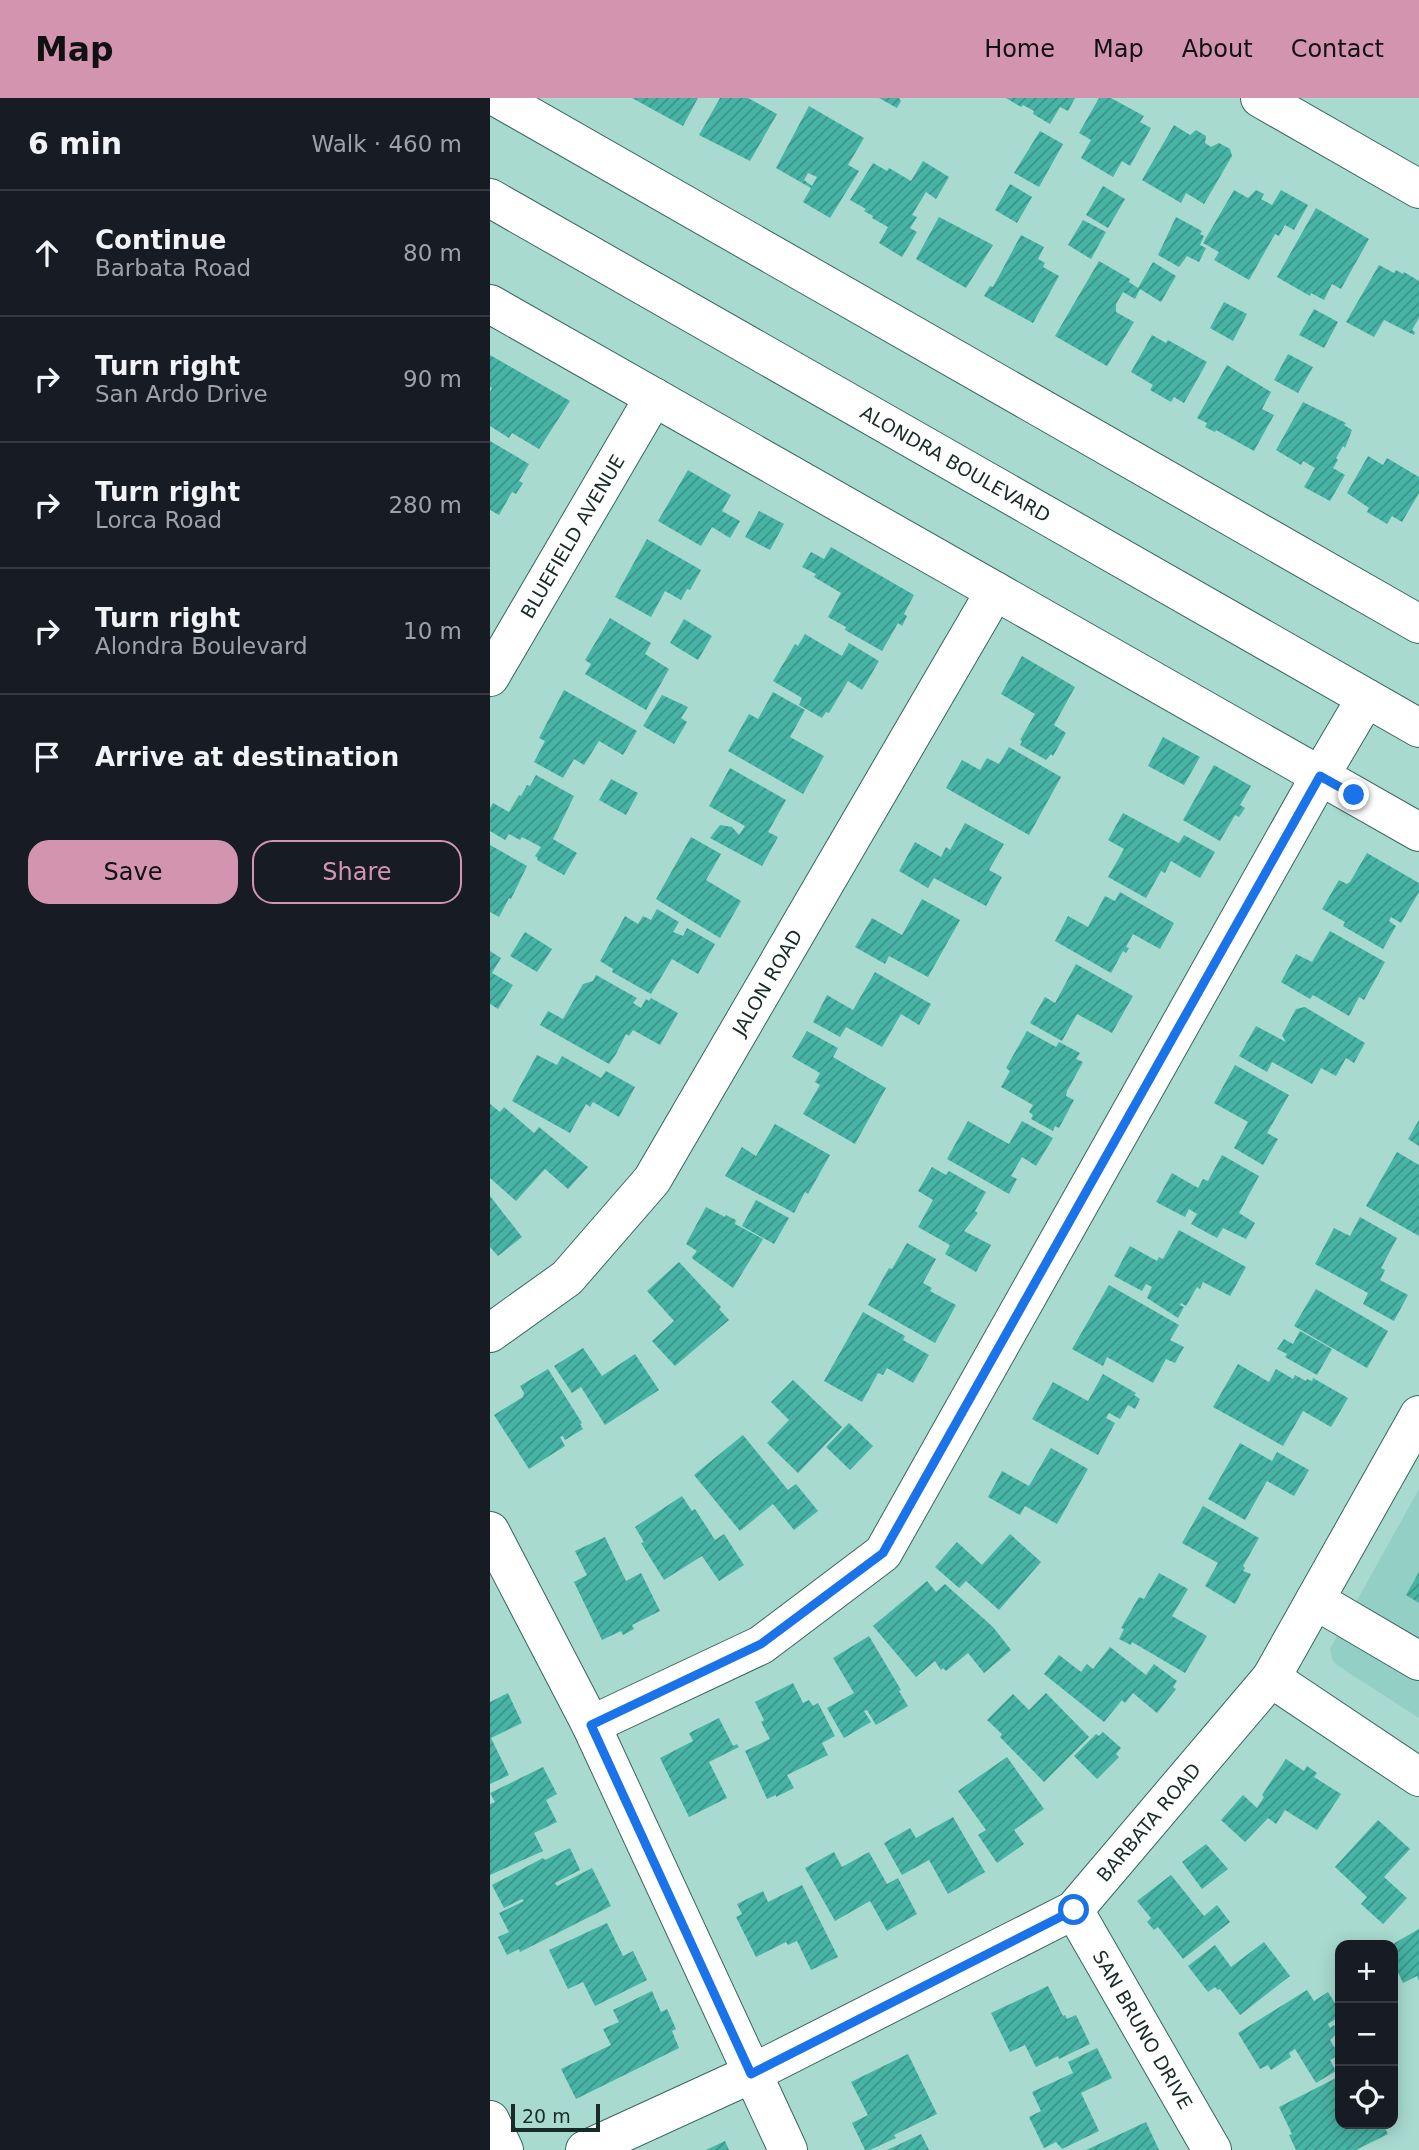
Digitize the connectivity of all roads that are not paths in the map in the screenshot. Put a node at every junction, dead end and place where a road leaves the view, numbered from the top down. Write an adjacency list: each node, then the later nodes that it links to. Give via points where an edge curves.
1 (498, 98): 8 (street)
2 (1259, 98): 3 (street)
3 (1419, 189)
4 (490, 198): 10 (street, ALONDRA BOULEVARD)
5 (490, 304): 6 (street)
6 (654, 397): 7 (street); 9 (street, BLUEFIELD AVENUE)
7 (995, 591): 12 (street); 14 (street, JALON ROAD, via 652,1180 567,1278)
8 (1419, 624)
9 (490, 677)
10 (1366, 698): 11 (street, ALONDRA BOULEVARD); 12 (street)
11 (1419, 728)
12 (1320, 776): 13 (street); 20 (street, via 883,1553 761,1644)
13 (1419, 832)
14 (490, 1334)
15 (1419, 1415): 17 (street, BARBATA ROAD)
16 (490, 1531): 20 (street)
17 (1315, 1600): 18 (street); 19 (street, BARBATA ROAD)
18 (1419, 1661)
19 (1272, 1678): 21 (street); 22 (street, BARBATA ROAD)
20 (591, 1725): 23 (street)
21 (1419, 1777)
22 (1074, 1910): 23 (street, BARBATA ROAD); 28 (street, SAN BRUNO DRIVE)
23 (751, 2074): 26 (street, BARBATA ROAD); 27 (street)
24 (490, 2120): 25 (street)
25 (504, 2150)
26 (585, 2150)
27 (788, 2150)
28 (1212, 2150)

